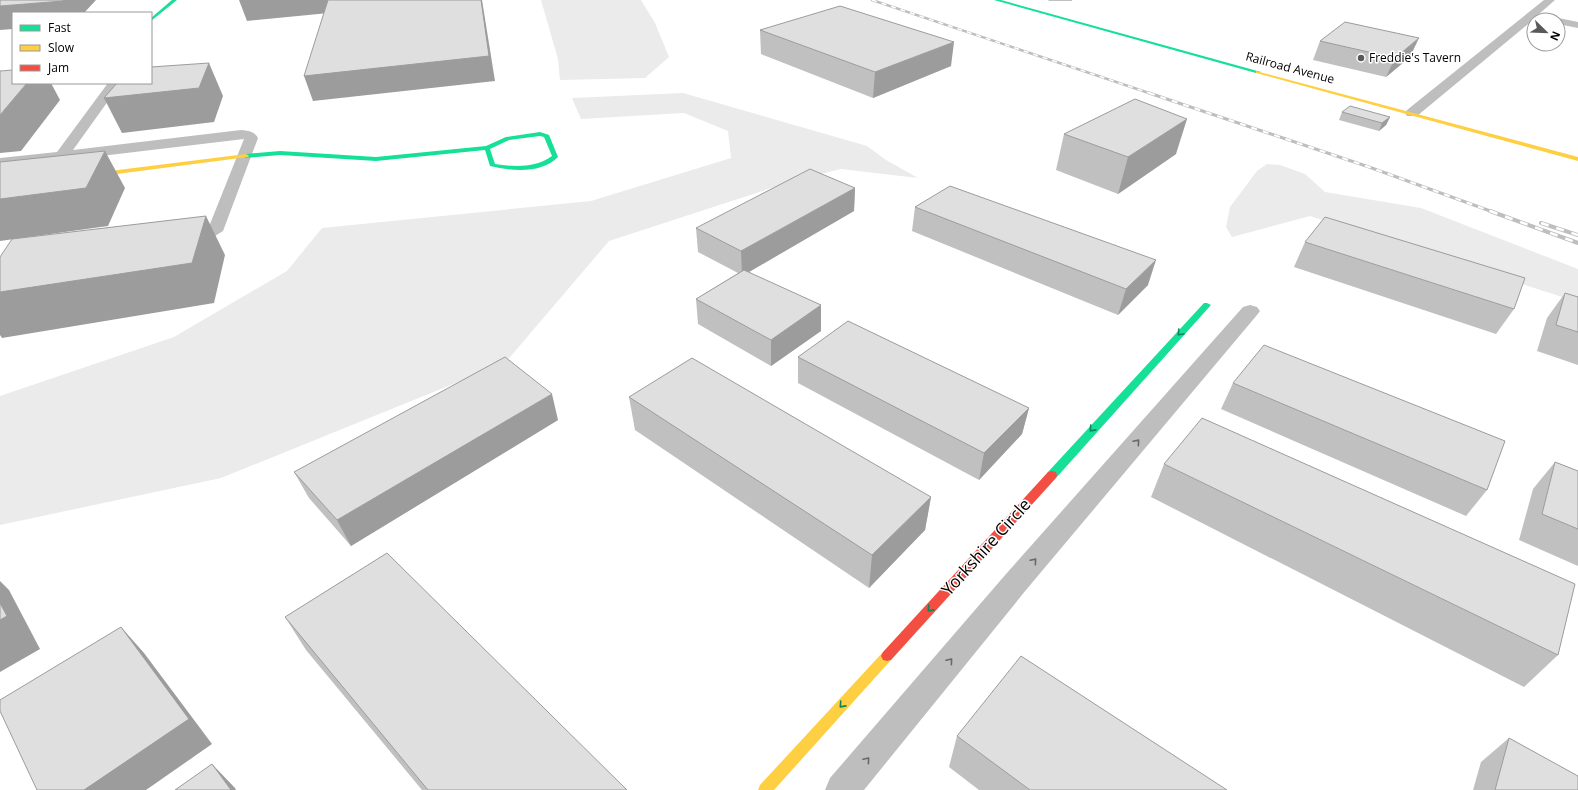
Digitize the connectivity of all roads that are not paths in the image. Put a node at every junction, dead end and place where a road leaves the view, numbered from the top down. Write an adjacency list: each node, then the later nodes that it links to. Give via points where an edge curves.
1 (175, 0): 5 (street)
2 (996, 0): 10 (street, Railroad Avenue)
3 (1550, 0): 4 (street)
4 (1536, 12)
5 (152, 19)
6 (1526, 21): 10 (street)
7 (1566, 23): 8 (street)
8 (1578, 25)
9 (114, 84): 12 (street)
10 (1412, 113): 14 (street, Railroad Avenue)
11 (486, 148): 11 (street, via 508,138 544,134 555,157 547,163 499,167 492,165); 13 (street, via 376,159 280,153)
12 (61, 156): 13 (street, via 241,134 251,138); 15 (street)
13 (244, 156): 16 (street); 17 (street, via 218,227 201,236)
14 (1578, 159)
15 (0, 163)
16 (79, 177)
17 (170, 241)
18 (1206, 305): 20 (street, Yorkshire Circle, one-way to 20)
19 (1250, 311): 21 (street, one-way to 19, via 1016,582)
20 (765, 790)
21 (842, 790)

